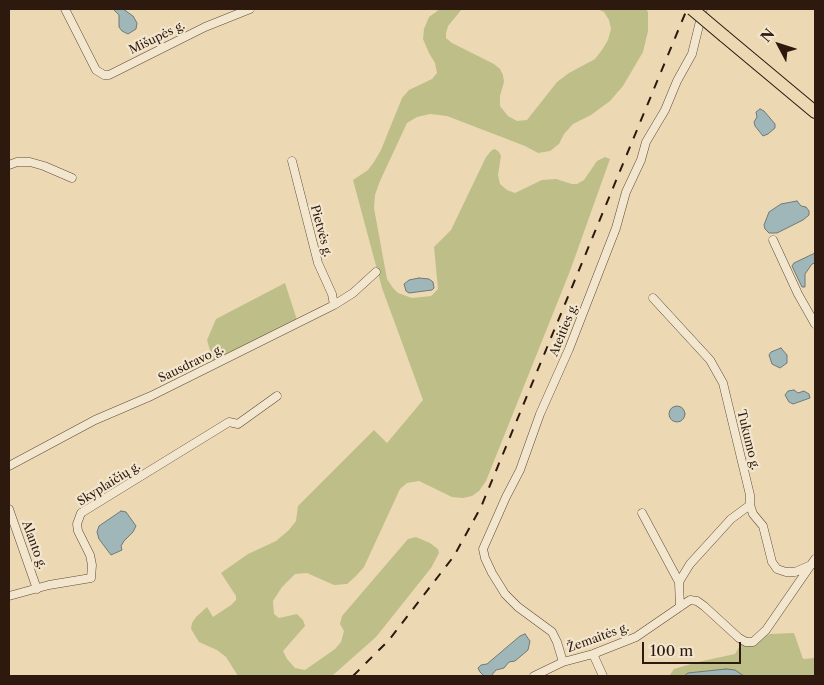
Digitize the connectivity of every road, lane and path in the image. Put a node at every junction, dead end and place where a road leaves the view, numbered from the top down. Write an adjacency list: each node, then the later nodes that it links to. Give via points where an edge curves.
1 (65, 9): 2 (street, Mišupės g., via 94,65 101,74 108,75 205,27)
2 (250, 9)
3 (692, 9): 5 (main road, bridge)
4 (703, 9): 25 (street, Ateities g., via 692,54 646,142 572,341 520,470 483,549 488,566 505,594 552,632)
5 (815, 112)
6 (292, 161): 12 (street, Pietvės g., via 318,263)
7 (9, 165): 8 (street, via 30,162)
8 (72, 178)
9 (773, 240): 13 (street)
10 (376, 272): 12 (street, Sausdravo g.)
11 (653, 298): 16 (street, Tukumo g., via 710,360 723,383)
12 (334, 305): 15 (street, Sausdravo g., via 151,396 95,420)
13 (815, 324)
14 (277, 396): 21 (street, Skyplaičių g., via 238,424 229,422 81,512 76,524 90,555 91,578)
15 (9, 466)
16 (750, 506): 19 (street, Tukumo g., via 764,526 772,562 777,569 795,572); 20 (street, via 731,519 690,564)
17 (9, 509): 21 (street, Alanto g.)
18 (642, 512): 20 (street)
19 (813, 562): 23 (street, Žemaitės g., via 766,630 753,642 739,638 697,601 690,600)
20 (679, 582): 23 (street)
21 (37, 589): 22 (street, Skyplaičių g.)
22 (9, 596)
23 (680, 607): 24 (street, Žemaitės g., via 636,637)
24 (593, 654): 25 (street, Žemaitės g.); 27 (street)
25 (564, 662): 26 (street, Žemaitės g.)
26 (534, 676)
27 (603, 676)

